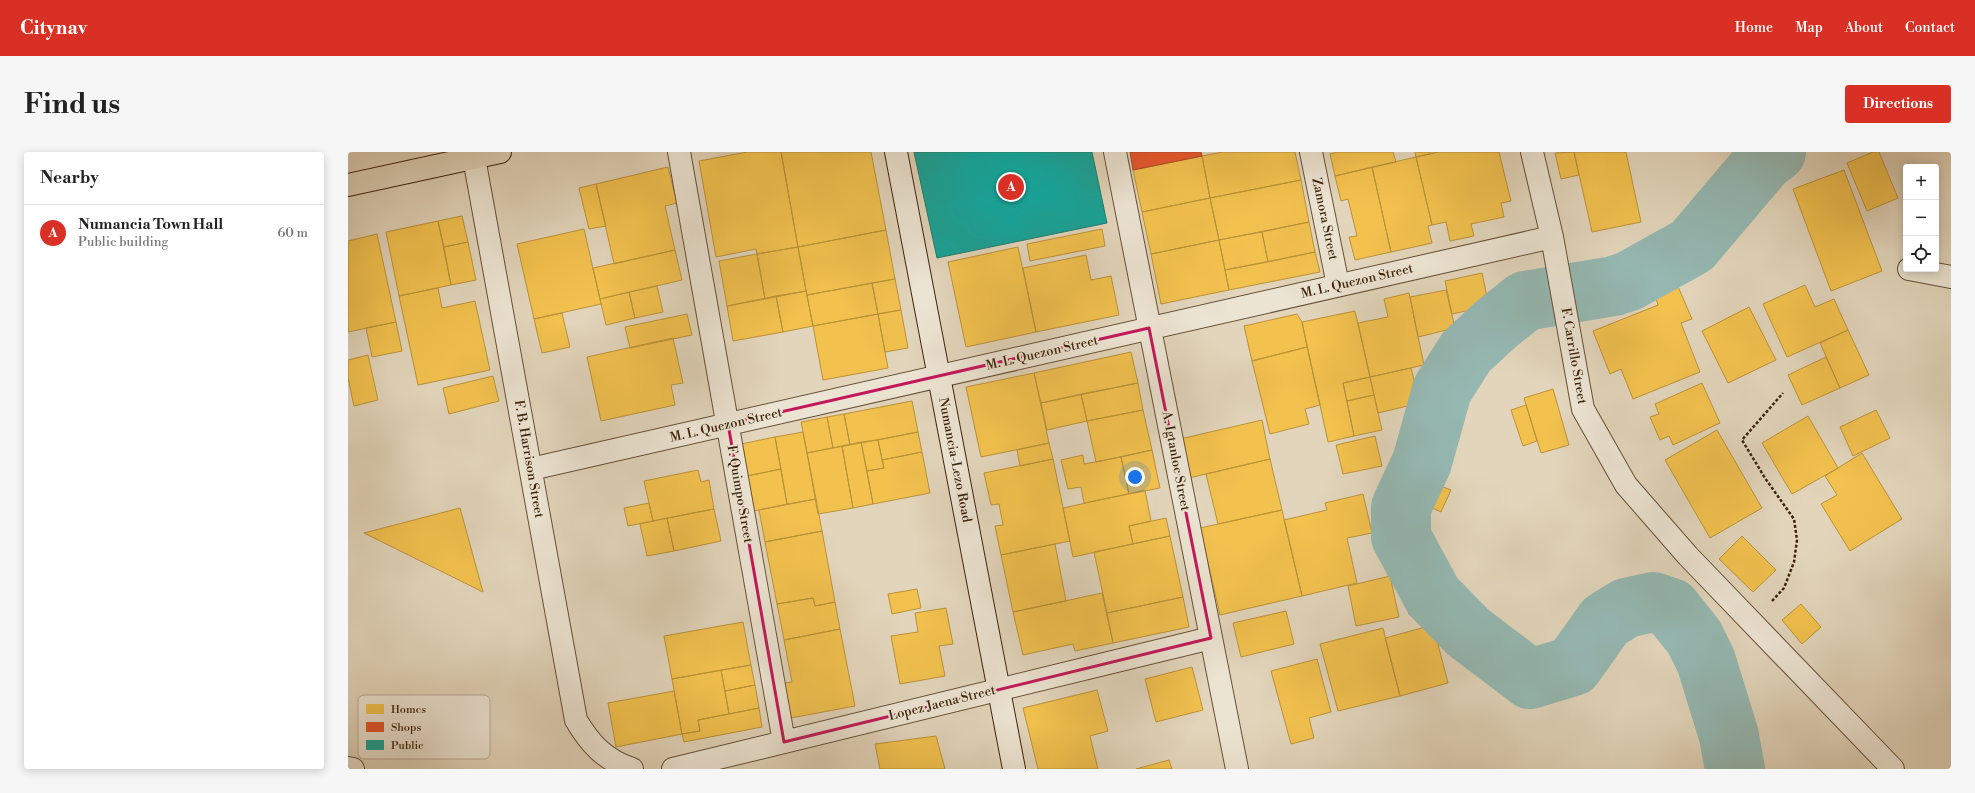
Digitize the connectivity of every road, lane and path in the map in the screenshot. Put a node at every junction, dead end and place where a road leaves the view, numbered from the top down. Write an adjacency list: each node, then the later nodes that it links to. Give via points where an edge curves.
1 (500, 152): 7 (main road)
2 (679, 152): 16 (street, F. Quimpo Street)
3 (896, 152): 14 (street, Numancia-Lezo Road)
4 (1115, 152): 13 (street, A. Igtanloc Street)
5 (1311, 152): 12 (street, Zamora Street)
6 (1532, 152): 9 (street, F. Carrillo Street)
7 (474, 158): 8 (main road); 17 (street, F. B. Harrison Street)
8 (348, 185)
9 (1552, 237): 12 (street, M. L. Quezon Street); 18 (street, F. Carrillo Street, via 1583,409 1626,485 1688,556)
10 (1925, 272): 11 (street)
11 (1951, 277)
12 (1338, 285): 13 (street, M. L. Quezon Street)
13 (1149, 328): 14 (street, M. L. Quezon Street); 19 (street, A. Igtanloc Street)
14 (939, 376): 16 (street, M. L. Quezon Street); 20 (street, Numancia-Lezo Road)
15 (1783, 393): 18 (path, via 1742,440 1794,519 1797,540 1794,562 1784,588)
16 (728, 424): 17 (street, M. L. Quezon Street); 21 (street, F. Quimpo Street)
17 (531, 469): 24 (street, F. B. Harrison Street, via 576,720 587,738 601,753)
18 (1753, 623): 28 (street, F. Carrillo Street)
19 (1211, 638): 20 (street, Lopez Jaena Street); 27 (street, A. Igtanloc Street)
20 (999, 689): 21 (street, Lopez Jaena Street); 26 (street, Numancia-Lezo Road)
21 (784, 742): 25 (street, Lopez Jaena Street)
22 (348, 768): 23 (street)
23 (353, 769)
24 (632, 769)
25 (673, 769)
26 (1014, 769)
27 (1237, 769)
28 (1893, 769)

